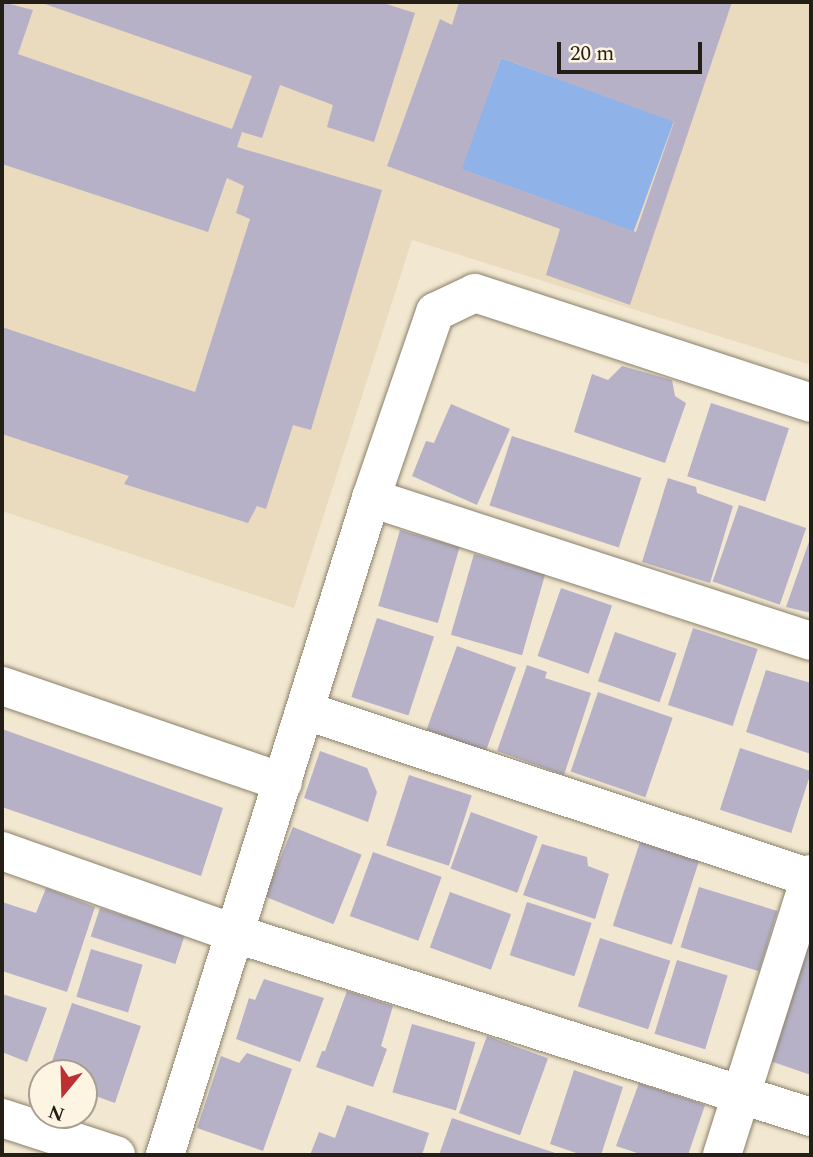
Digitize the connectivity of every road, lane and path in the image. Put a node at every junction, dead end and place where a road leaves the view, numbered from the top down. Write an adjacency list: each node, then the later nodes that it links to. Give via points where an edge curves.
1 (811, 403): 2 (street, via 475,293 435,312)
2 (372, 498): 3 (street); 5 (street)
3 (811, 641)
4 (2, 686): 6 (street)
5 (306, 711): 6 (street); 8 (street)
6 (283, 782): 9 (street)
7 (2, 851): 9 (street)
8 (811, 877): 10 (street)
9 (233, 933): 10 (street); 14 (street)
10 (742, 1094): 12 (street); 15 (street)
11 (2, 1118): 13 (street)
12 (811, 1118)
13 (116, 1155)
14 (164, 1155)
15 (722, 1155)

